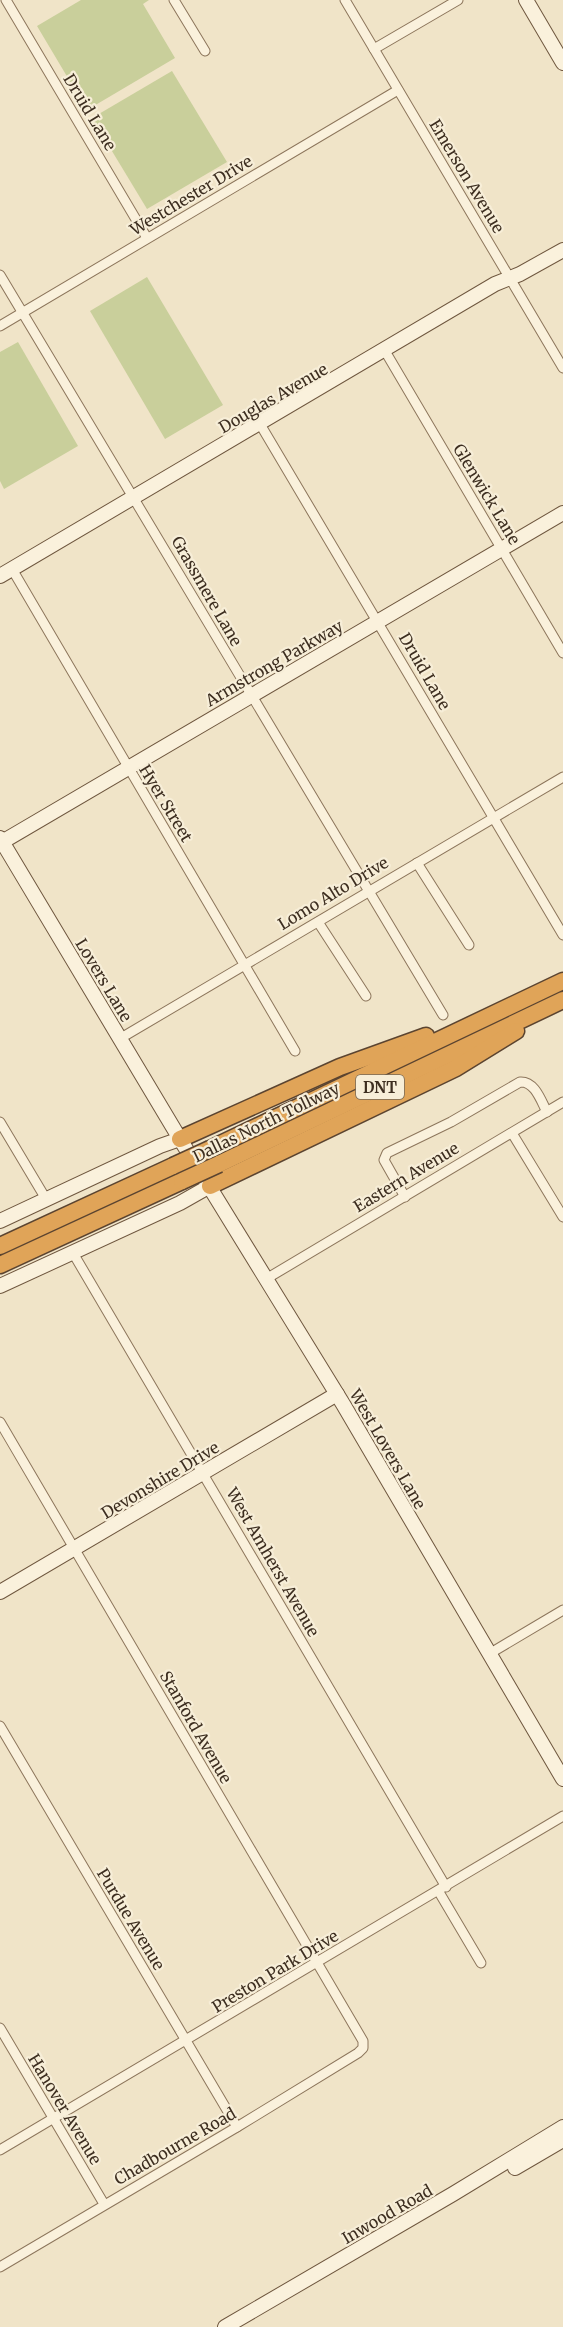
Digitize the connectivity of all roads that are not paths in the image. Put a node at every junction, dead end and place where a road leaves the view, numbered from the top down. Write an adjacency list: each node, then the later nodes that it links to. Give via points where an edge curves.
1 (6, 0): 10 (street, Druid Lane)
2 (174, 0): 7 (street)
3 (345, 0): 6 (street, Emerson Avenue)
4 (458, 0): 6 (street)
5 (526, 0): 8 (street)
6 (374, 49): 9 (street, Emerson Avenue)
7 (205, 51)
8 (563, 63)
9 (398, 90): 10 (street, Westchester Drive); 13 (street, Emerson Avenue)
10 (147, 238): 14 (street, Westchester Drive)
11 (563, 250): 13 (street, Douglas Avenue)
12 (0, 275): 14 (street, Grassmere Lane)
13 (510, 278): 16 (street, Douglas Avenue); 17 (street, Emerson Avenue)
14 (23, 313): 15 (street, Westchester Drive); 19 (street, Grassmere Lane)
15 (0, 326)
16 (385, 351): 18 (street, Douglas Avenue); 21 (street, Glenwick Lane)
17 (563, 368)
18 (260, 424): 19 (street, Douglas Avenue); 23 (street, Druid Lane)
19 (135, 497): 22 (street, Douglas Avenue); 25 (street, Grassmere Lane)
20 (563, 513): 21 (street, Armstrong Parkway)
21 (501, 548): 23 (street, Armstrong Parkway); 24 (street, Glenwick Lane)
22 (6, 573): 26 (street, Hyer Street)
23 (378, 621): 25 (street, Armstrong Parkway); 28 (street, Druid Lane)
24 (563, 652)
25 (251, 696): 26 (street, Armstrong Parkway); 31 (street, Grassmere Lane)
26 (128, 769): 29 (street, Armstrong Parkway); 35 (street, Hyer Street)
27 (563, 777): 28 (street, Lomo Alto Drive)
28 (493, 817): 30 (street, Lomo Alto Drive); 33 (street, Druid Lane)
29 (1, 840): 42 (street, Lovers Lane)
30 (417, 862): 31 (street, Lomo Alto Drive); 34 (street)
31 (369, 891): 32 (street, Lomo Alto Drive); 40 (street, Grassmere Lane)
32 (318, 921): 35 (street, Lomo Alto Drive); 37 (street)
33 (563, 935)
34 (469, 945)
35 (245, 965): 42 (street, Lomo Alto Drive); 43 (street, Hyer Street)
36 (563, 981): 41 (highway, Dallas North Tollway / DNT)
37 (366, 996)
38 (563, 1000): 39 (highway, Dallas North Tollway / DNT)
39 (541, 1011): 49 (highway, Dallas North Tollway / DNT); 50 (highway, via 508,1038 456,1068)
40 (443, 1015)
41 (460, 1030): 48 (highway, via 419,1037 340,1067); 49 (highway, Dallas North Tollway / DNT)
42 (121, 1038): 48 (street, Lovers Lane)
43 (295, 1051)
44 (563, 1102): 45 (street, Eastern Avenue)
45 (547, 1112): 47 (street, Eastern Avenue); 51 (street, via 533,1087 520,1082 387,1154 384,1160)
46 (0, 1122): 52 (street)
47 (512, 1133): 51 (street, Eastern Avenue); 53 (street)
48 (180, 1139): 50 (street, West Lovers Lane); 52 (street)
49 (215, 1156): 55 (highway, Dallas North Tollway / DNT, bridge, via 173,1166); 57 (highway, Dallas North Tollway / DNT, bridge, via 182,1181)
50 (210, 1186): 56 (street); 58 (street, West Lovers Lane)
51 (405, 1197): 58 (street, Eastern Avenue)
52 (46, 1199): 54 (street)
53 (563, 1217)
54 (0, 1221)
55 (0, 1246)
56 (73, 1253): 59 (street); 62 (street, West Amherst Avenue)
57 (0, 1265)
58 (266, 1279): 60 (street, West Lovers Lane)
59 (0, 1286)
60 (337, 1394): 62 (street, Devonshire Drive); 66 (street, West Lovers Lane)
61 (0, 1422): 63 (street, Stanford Avenue)
62 (204, 1473): 63 (street, Devonshire Drive); 70 (street, West Amherst Avenue)
63 (75, 1549): 64 (street, Devonshire Drive); 72 (street, Stanford Avenue)
64 (0, 1592)
65 (563, 1610): 66 (street)
66 (489, 1654): 68 (street, West Lovers Lane)
67 (0, 1726): 74 (street, Purdue Avenue)
68 (563, 1779)
69 (563, 1816): 70 (street, Preston Park Drive)
70 (442, 1889): 71 (street, West Amherst Avenue); 72 (street, Preston Park Drive)
71 (481, 1963)
72 (318, 1964): 74 (street, Preston Park Drive); 75 (street, Stanford Avenue, via 363,2041)
73 (0, 2028): 76 (street, Hanover Avenue)
74 (186, 2041): 76 (street, Preston Park Drive); 77 (street, Purdue Avenue)
75 (363, 2048): 77 (street, Chadbourne Road)
76 (53, 2119): 80 (street, Preston Park Drive); 81 (street, Hanover Avenue)
77 (237, 2127): 81 (street, Chadbourne Road)
78 (563, 2127): 83 (street, Inwood Road)
79 (563, 2140): 84 (street, Inwood Road)
80 (0, 2150)
81 (104, 2204): 82 (street, Chadbourne Road)
82 (0, 2267)
83 (225, 2327)
84 (240, 2327)

